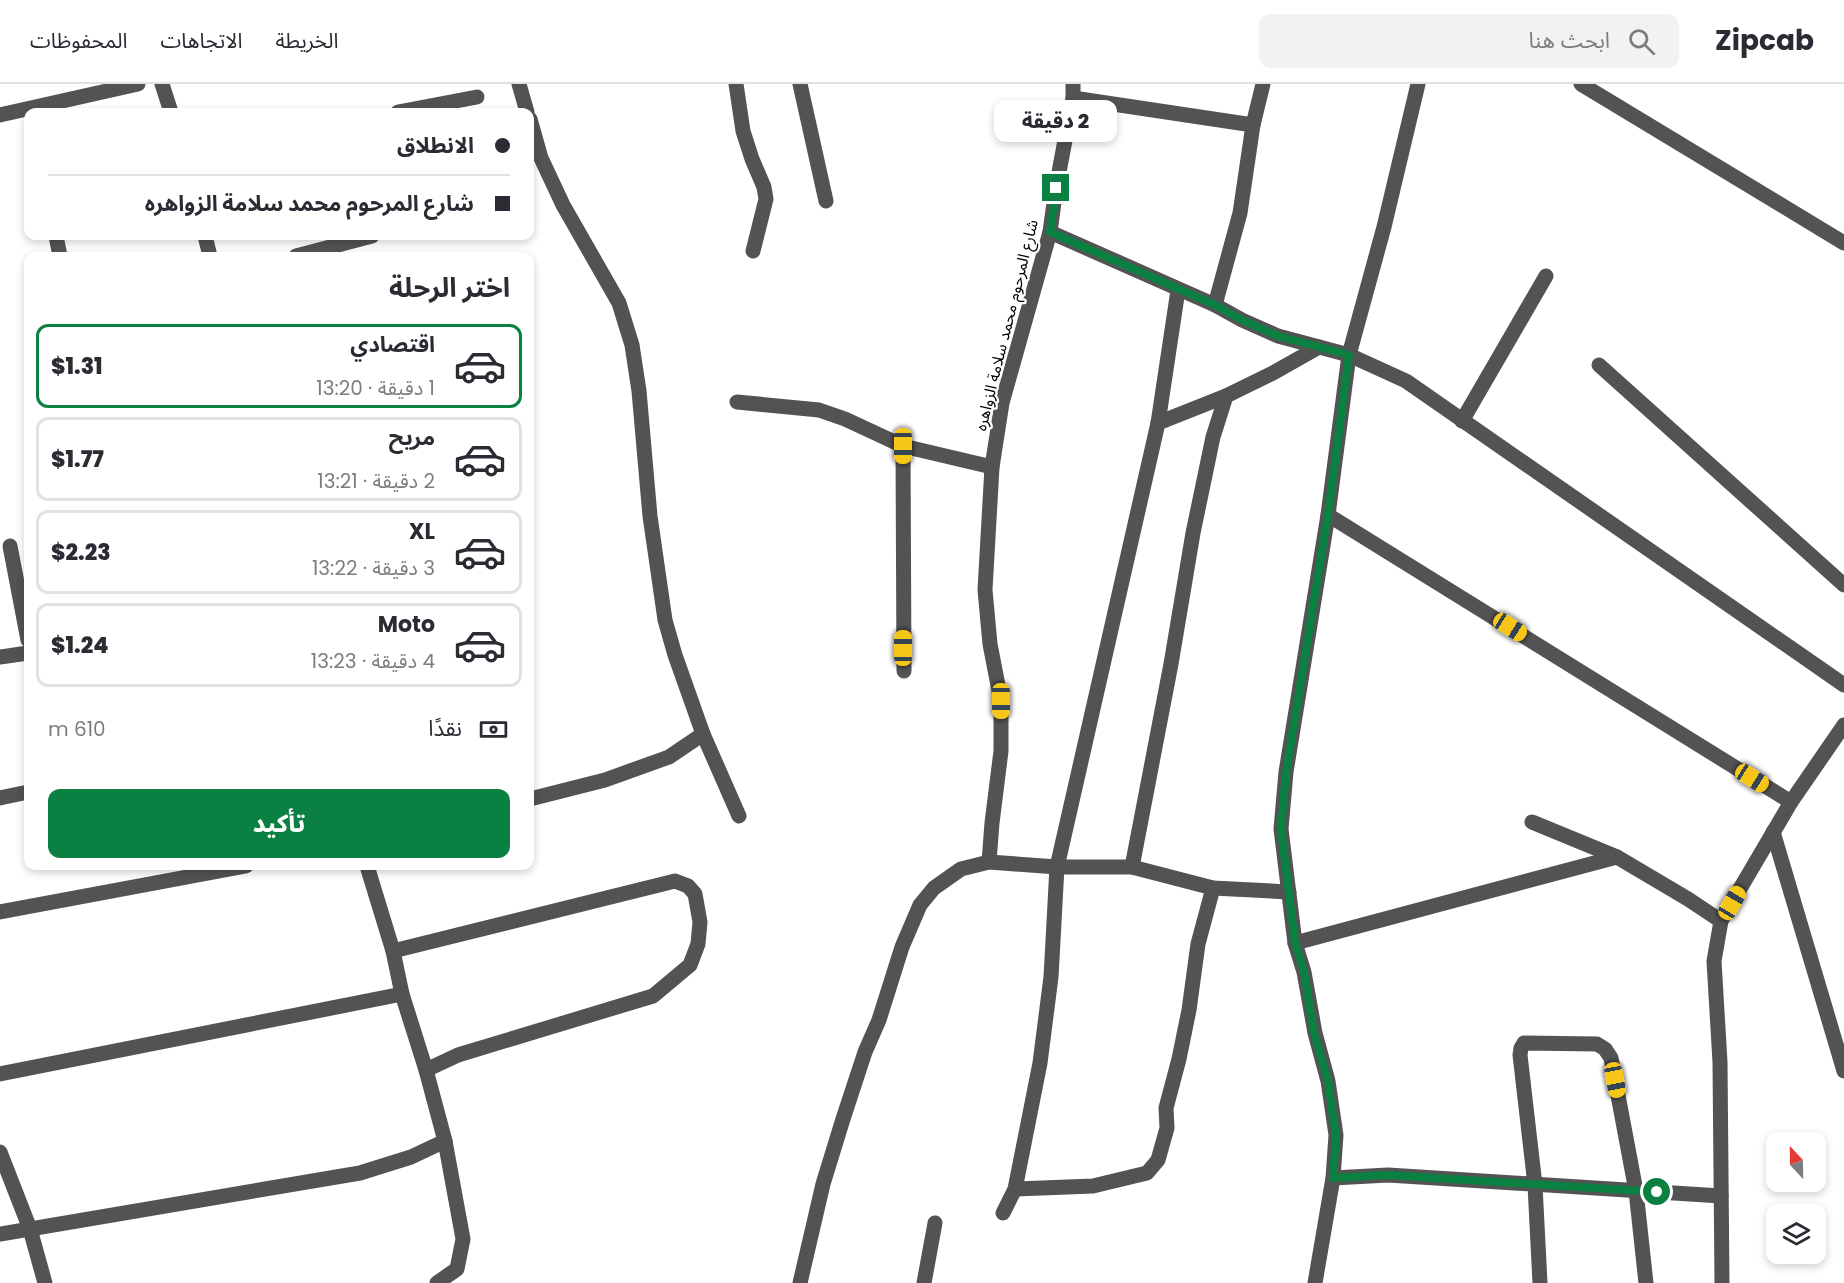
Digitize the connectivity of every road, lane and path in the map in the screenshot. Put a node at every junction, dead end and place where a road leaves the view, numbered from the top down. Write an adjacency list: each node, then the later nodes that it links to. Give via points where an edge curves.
1 (138, 84): 11 (street)
2 (162, 84): 12 (street)
3 (519, 84): 14 (street)
4 (735, 84): 23 (street, via 742,131 766,199)
5 (800, 84): 19 (street)
6 (1263, 84): 17 (street)
7 (1418, 84): 29 (street)
8 (1581, 84): 22 (street)
9 (1073, 91): 17 (street); 20 (street, شارع المرحوم محمد سلامة الزواهره)
10 (477, 97): 13 (street)
11 (49, 108)
12 (170, 108)
13 (419, 108)
14 (526, 108)
15 (24, 114): 16 (street)
16 (0, 115)
17 (1253, 124): 27 (street, via 1240,213)
18 (534, 133): 46 (street, via 564,206 619,303 632,345 665,620)
19 (826, 201)
20 (1050, 232): 26 (street); 36 (street, شارع المرحوم محمد سلامة الزواهره, via 1002,403)
21 (357, 240): 24 (street)
22 (1844, 243)
23 (753, 251)
24 (311, 252)
25 (1546, 276): 33 (street)
26 (1178, 290): 27 (street); 34 (street)
27 (1215, 305): 28 (street, via 1278,336)
28 (1319, 347): 29 (street); 31 (street)
29 (1349, 355): 33 (street, via 1406,381); 37 (street)
30 (1599, 365): 39 (street)
31 (1226, 396): 34 (street); 57 (street, via 1213,437 1193,533)
32 (736, 402): 35 (street, via 819,410)
33 (1462, 421): 44 (street)
34 (1158, 423): 56 (street)
35 (903, 446): 36 (street); 43 (street)
36 (992, 466): 55 (street, شارع المرحوم محمد سلامة الزواهره, via 985,590 1001,701 1001,751)
37 (1328, 514): 50 (street); 61 (street, via 1286,772 1281,829)
38 (10, 546): 40 (street)
39 (1844, 585)
40 (24, 619)
41 (24, 654): 42 (street)
42 (0, 657)
43 (904, 670)
44 (1844, 685)
45 (1844, 725): 50 (street)
46 (703, 734): 49 (street, via 669,756 605,780); 51 (street)
47 (24, 793): 48 (street)
48 (0, 798)
49 (534, 798)
50 (1791, 802): 53 (street)
51 (739, 816)
52 (1532, 822): 54 (street)
53 (1773, 832): 63 (street); 68 (street)
54 (1617, 857): 63 (street); 64 (street)
55 (989, 862): 56 (street); 83 (street, via 961,869 934,888 920,905 843,1119)
56 (1057, 867): 57 (street); 74 (street, via 1051,977 1040,1063)
57 (1132, 867): 60 (street)
58 (225, 870): 62 (street)
59 (368, 870): 65 (street)
60 (1213, 888): 61 (street); 74 (street, via 1198,944 1189,1010 1158,1160 1147,1173 1093,1186)
61 (1288, 892): 64 (street)
62 (0, 912)
63 (1721, 921): 76 (street, via 1714,961)
64 (1295, 943): 72 (street, via 1328,1081 1336,1135)
65 (393, 951): 66 (street); 67 (street, via 675,881 695,894 700,922 698,944 690,965 654,996 497,1042)
66 (402, 994): 67 (street); 69 (street)
67 (426, 1070): 70 (street)
68 (1844, 1071)
69 (0, 1074)
70 (445, 1141): 79 (street, via 360,1173); 82 (street, via 463,1239 457,1269)
71 (0, 1152): 79 (street)
72 (1333, 1178): 73 (street, via 1388,1175); 85 (street)
73 (1535, 1185): 75 (street); 75 (street, via 1521,1048 1524,1043 1597,1044 1611,1058); 86 (street)
74 (1015, 1189): 77 (street)
75 (1636, 1191): 76 (street); 87 (street)
76 (1721, 1196): 88 (street)
77 (1003, 1213)
78 (935, 1223): 84 (street)
79 (30, 1229): 80 (street); 81 (street)
80 (0, 1234)
81 (45, 1283)
82 (437, 1283)
83 (800, 1283)
84 (924, 1283)
85 (1315, 1283)
86 (1540, 1283)
87 (1646, 1283)
88 (1722, 1283)

